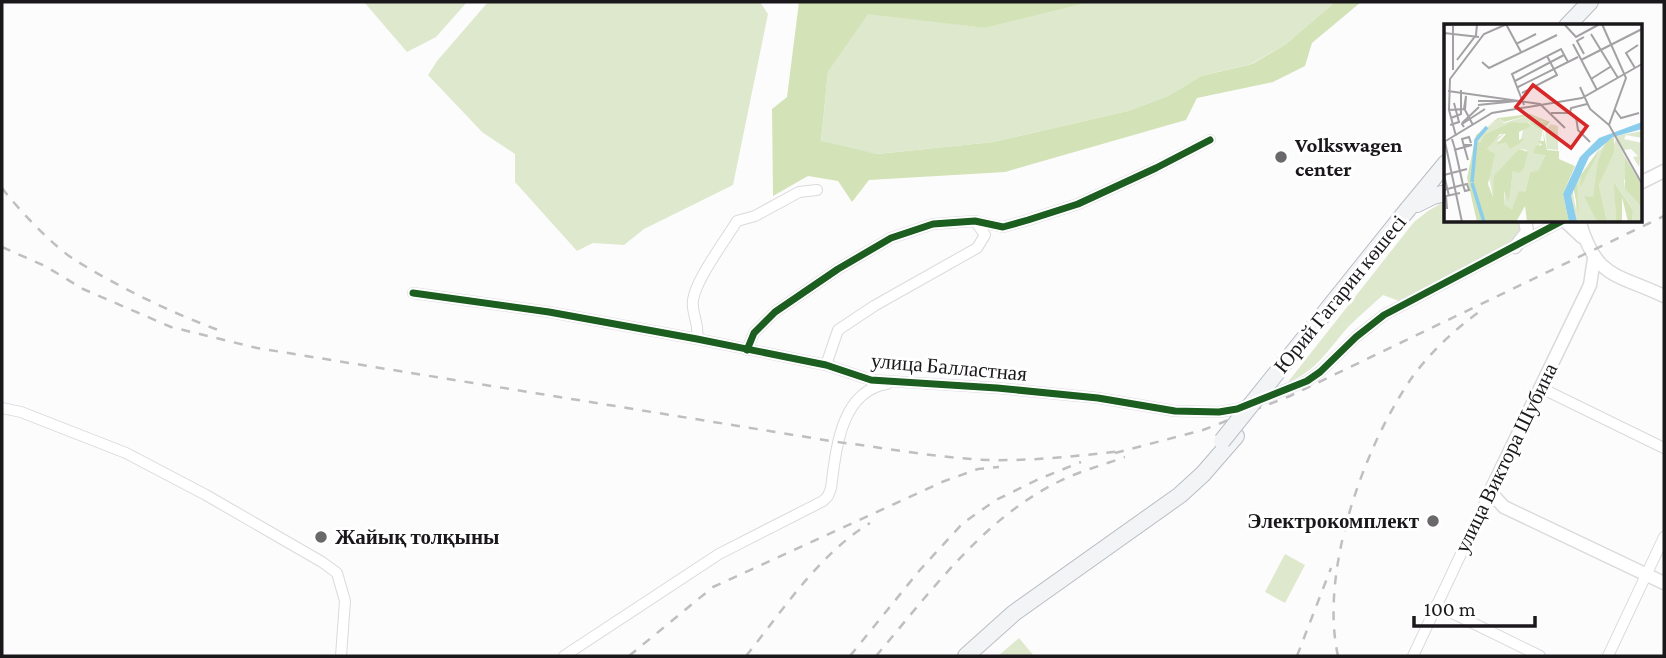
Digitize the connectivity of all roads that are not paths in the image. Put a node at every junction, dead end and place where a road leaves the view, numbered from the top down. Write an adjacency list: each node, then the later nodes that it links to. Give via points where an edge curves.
1 (1590, 2): 2 (main road)
2 (1569, 24)
3 (1210, 140): 10 (street, via 1078,204 1003,228)
4 (1444, 165): 9 (main road, Юрий Гагарин көшесі)
5 (1664, 171): 6 (street)
6 (1642, 182)
7 (817, 190): 20 (street, via 799,191 737,222 693,301)
8 (1444, 193): 9 (main road)
9 (1408, 209): 26 (main road, Юрий Гагарин көшесі, bridge)
10 (975, 221): 21 (street, via 933,224 891,238 860,255 775,312 754,333); 22 (street, via 985,235 977,248 838,330)
11 (1525, 222): 16 (street, via 1527,232)
12 (1560, 222): 16 (street, улица Балластная)
13 (1566, 222): 15 (street)
14 (1580, 222): 15 (street)
15 (1584, 238): 17 (street)
16 (1515, 247): 23 (street, улица Балластная, via 1384,315 1307,382 1219,412)
17 (1594, 259): 19 (street, via 1605,271); 24 (street, улица Виктора Шубина, via 1590,285)
18 (412, 293): 20 (street, улица Балластная)
19 (1664, 296)
20 (698, 339): 21 (street, улица Балластная)
21 (747, 350): 22 (street, улица Балластная)
22 (826, 365): 23 (street, улица Балластная, via 871,380)
23 (905, 382): 34 (street, via 868,390 850,410 837,442 831,488 823,501 719,554)
24 (1541, 388): 27 (street); 28 (street, улица Виктора Шубина)
25 (2, 408): 33 (street, via 126,453 322,562 337,573 345,601)
26 (1229, 438): 35 (main road, Юрий Гагарин көшесі, via 1177,486 987,624); 36 (main road, Юрий Гагарин көшесі, via 1203,474 1180,495 1014,613)
27 (1664, 448)
28 (1492, 488): 30 (street, via 1494,499 1504,508); 32 (street, улица Виктора Шубина)
29 (1664, 537): 30 (street)
30 (1647, 574): 31 (street); 39 (street)
31 (1664, 583)
32 (1436, 605): 37 (street, улица Виктора Шубина); 38 (street)
33 (341, 656)
34 (564, 656)
35 (954, 656)
36 (967, 656)
37 (1413, 656)
38 (1540, 656)
39 (1608, 656)

